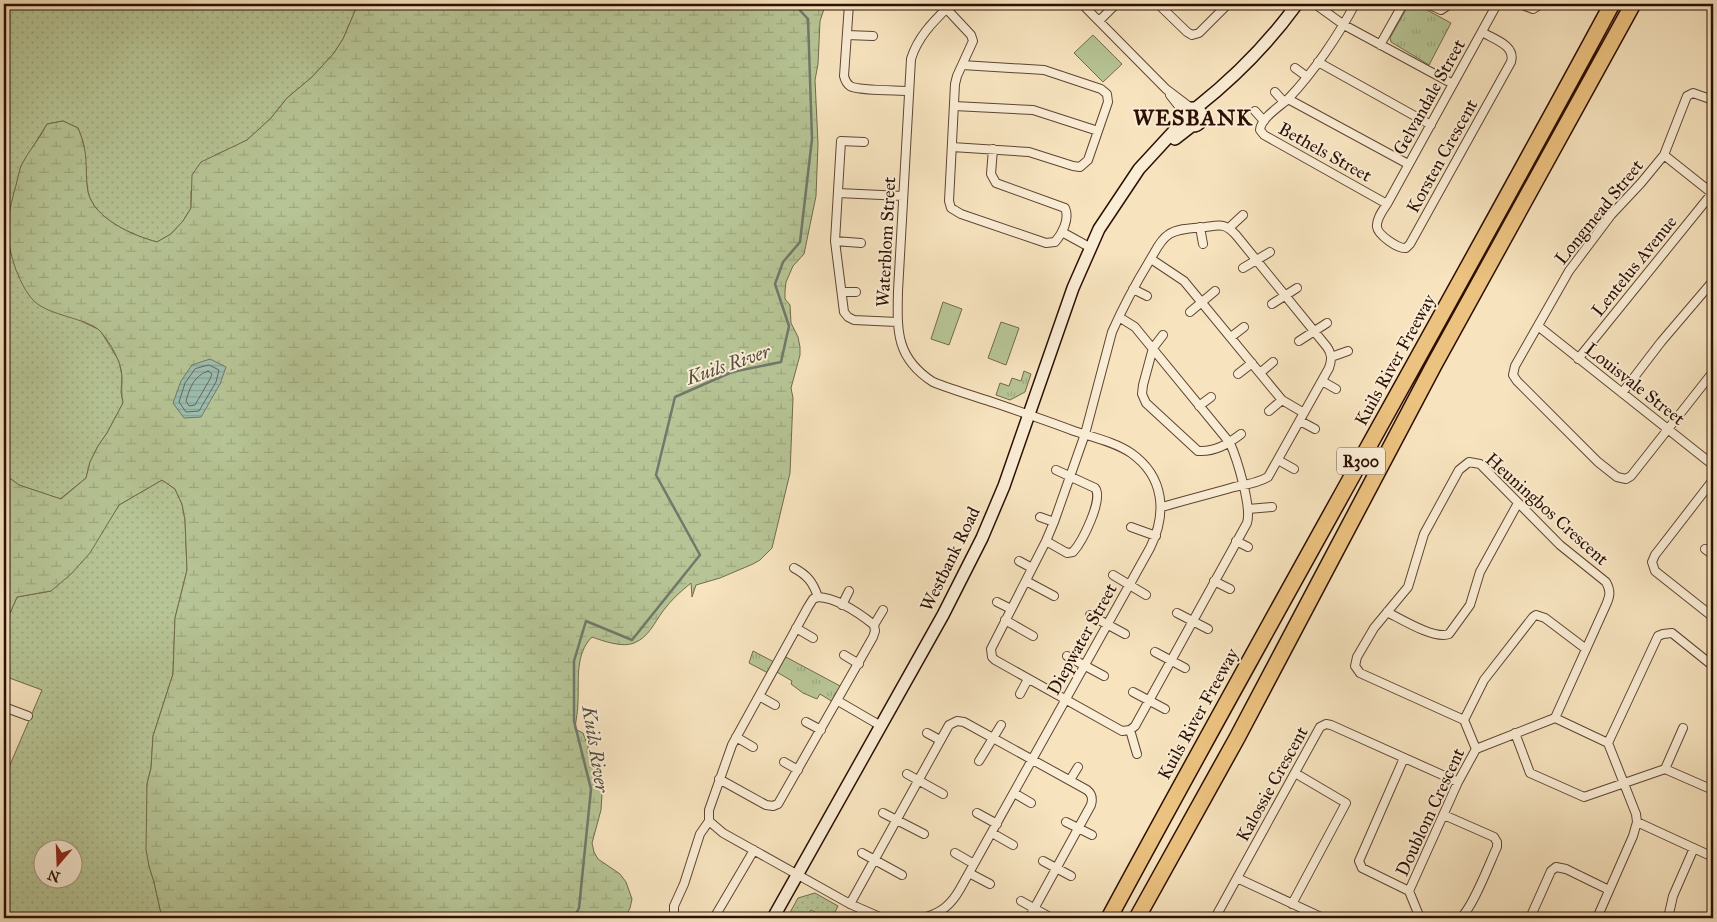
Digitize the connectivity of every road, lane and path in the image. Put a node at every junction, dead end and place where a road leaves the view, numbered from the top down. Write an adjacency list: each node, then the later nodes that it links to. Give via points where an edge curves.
1 (849, 4): 21 (street)
2 (1082, 4): 18 (street)
3 (1116, 4): 18 (street)
4 (1158, 4): 5 (street, via 1192,35 1199,33)
5 (1228, 4)
6 (1297, 4): 35 (street, Westbank Road, via 1276,32)
7 (1315, 4): 19 (street)
8 (1355, 4): 19 (street, Bethels Street)
9 (1403, 4): 23 (street)
10 (1428, 4): 11 (street, via 1441,10)
11 (1450, 4)
12 (1497, 4): 20 (street, Gelvandale Street)
13 (1520, 4): 14 (street, via 1534,9)
14 (1541, 4)
15 (1612, 4): 251 (highway, Kuils River Freeway / R300)
16 (1633, 4): 252 (highway, Kuils River Freeway / R300, via 1434,365 1242,730)
17 (947, 5): 25 (street, via 972,38); 29 (street, Waterblom Street, via 917,42 911,59)
18 (1099, 21): 35 (street)
19 (1344, 25): 23 (street); 24 (street, Bethels Street)
20 (1482, 32): 28 (street, Gelvandale Street); 47 (street, Korsten Crescent, via 1510,49 1511,62 1406,248 1396,246 1377,229 1377,222)
21 (847, 35): 22 (street); 29 (street, via 844,76 847,83 854,87)
22 (873, 36)
23 (1380, 45): 28 (street)
24 (1318, 62): 27 (street, Bethels Street); 37 (street)
25 (962, 65): 33 (street, via 956,76); 38 (street, via 1044,70 1100,89 1108,99)
26 (1296, 68): 27 (street)
27 (1306, 76): 31 (street, Bethels Street)
28 (1453, 84): 37 (street, Gelvandale Street)
29 (909, 91): 46 (street, Waterblom Street)
30 (1275, 92): 31 (street, Bethels Street)
31 (1286, 100): 36 (street, Bethels Street); 43 (street)
32 (1713, 100): 42 (street, Longmead Street, via 1693,93 1685,98)
33 (954, 106): 38 (street, via 1033,110); 40 (street)
34 (1255, 111): 36 (street, Bethels Street)
35 (1192, 115): 55 (street, Westbank Road, via 1132,180 1099,228)
36 (1264, 121): 47 (street, Bethels Street, via 1260,128 1264,135)
37 (1431, 125): 43 (street, Gelvandale Street)
38 (1098, 131): 41 (street, via 1088,160 1080,167 1029,152)
39 (864, 142): 44 (street, via 841,141)
40 (952, 147): 41 (street); 51 (street, via 949,201 952,210 1046,243 1055,242)
41 (993, 149): 51 (street, via 994,180 1064,207 1068,215)
42 (1664, 155): 45 (street); 74 (street, Longmead Street, via 1611,215 1569,271)
43 (1408, 164): 47 (street, Gelvandale Street)
44 (838, 193): 46 (street); 52 (street)
45 (1713, 193): 83 (street, Lentelus Avenue)
46 (904, 196): 72 (street, Waterblom Street)
47 (1387, 204)
48 (1243, 215): 50 (street)
49 (1200, 227): 50 (street, via 1223,225); 54 (street); 57 (street, via 1169,234)
50 (1230, 228): 58 (street)
51 (1062, 232): 55 (street)
52 (835, 241): 53 (street); 64 (street)
53 (860, 243)
54 (1204, 244)
55 (1092, 245): 97 (street, Westbank Road, via 1069,299)
56 (1270, 252): 58 (street)
57 (1151, 259): 62 (street); 68 (street, via 1184,281)
58 (1256, 260): 59 (street); 67 (street)
59 (1243, 268)
60 (1713, 281): 91 (street)
61 (1298, 288): 67 (street)
62 (1133, 289): 66 (street); 71 (street)
63 (1215, 291): 68 (street)
64 (842, 292): 65 (street); 72 (street, via 844,312 849,318)
65 (856, 292)
66 (1147, 296)
67 (1286, 296): 69 (street); 76 (street)
68 (1203, 302): 70 (street); 78 (street)
69 (1272, 304)
70 (1190, 312)
71 (1119, 317): 80 (street, via 1135,327); 101 (street)
72 (897, 322): 97 (street, Waterblom Street, via 903,352 924,376 945,387)
73 (1327, 323): 76 (street)
74 (1538, 326): 83 (street, Louisvale Street); 100 (street, Longmead Street, via 1513,375 1598,462 1622,478 1631,476)
75 (1244, 327): 78 (street)
76 (1314, 331): 79 (street); 82 (street)
77 (1163, 335): 80 (street)
78 (1231, 338): 85 (street)
79 (1299, 341)
80 (1153, 348): 94 (street); 103 (street, via 1142,391 1146,403 1196,450 1207,451)
81 (1348, 352): 82 (street)
82 (1331, 357): 89 (street)
83 (1578, 359): 91 (street, Louisvale Street)
84 (1273, 362): 87 (street)
85 (1252, 363): 87 (street); 88 (street)
86 (1713, 372): 100 (street)
87 (1260, 373): 93 (street)
88 (1238, 374)
89 (1322, 381): 90 (street); 96 (street)
90 (1336, 389)
91 (1622, 393): 100 (street, Louisvale Street)
92 (1211, 397): 94 (street)
93 (1282, 400): 95 (street); 96 (street)
94 (1199, 406): 103 (street)
95 (1269, 411)
96 (1304, 412): 98 (street)
97 (1029, 415): 101 (street, Diepwater Street); 178 (street, Westbank Road, via 982,538)
98 (1300, 421): 99 (street); 104 (street)
99 (1315, 429)
100 (1668, 430): 105 (street, Louisvale Street)
101 (1085, 434): 108 (street); 112 (street, Diepwater Street, via 1124,450 1140,462 1150,473)
102 (1242, 434): 103 (street)
103 (1230, 443): 110 (street)
104 (1278, 460): 106 (street); 110 (street, via 1268,477)
105 (1713, 465)
106 (1294, 469)
107 (1056, 470): 108 (street)
108 (1070, 475): 116 (street); 120 (street, via 1098,491 1089,524 1073,552 1067,553)
109 (1713, 480): 143 (street, via 1652,562 1655,571)
110 (1243, 485): 112 (street); 114 (street)
111 (1518, 503): 140 (street, via 1480,572 1470,605 1449,634 1434,634); 140 (street, Heuningbos Crescent, via 1480,464 1469,462 1462,466 1424,534 1408,587); 153 (street, Heuningbos Crescent, via 1566,551 1608,586 1609,598)
112 (1162, 507): 118 (street, Diepwater Street)
113 (1272, 507): 114 (street)
114 (1248, 509): 119 (street, via 1248,520)
115 (1040, 517): 116 (street)
116 (1054, 522): 120 (street)
117 (1131, 527): 118 (street)
118 (1156, 536): 130 (street, Diepwater Street)
119 (1236, 541): 121 (street); 129 (street)
120 (1046, 542): 126 (street)
121 (1248, 547)
122 (1705, 549): 123 (street)
123 (1713, 555)
124 (1019, 561): 126 (street)
125 (794, 568): 135 (street, via 809,578)
126 (1032, 568): 128 (street)
127 (1114, 575): 130 (street)
128 (1026, 581): 134 (street); 138 (street)
129 (1214, 581): 131 (street); 145 (street)
130 (1130, 584): 133 (street); 147 (street, Diepwater Street)
131 (1230, 589)
132 (849, 592): 137 (street)
133 (1146, 595)
134 (1054, 596)
135 (818, 597): 137 (street); 148 (street, via 810,602)
136 (997, 602): 138 (street)
137 (842, 605): 146 (street)
138 (1011, 609): 144 (street)
139 (883, 610): 146 (street)
140 (1387, 612): 175 (street, Heuningbos Crescent, via 1357,657 1358,672)
141 (1177, 613): 145 (street)
142 (1090, 615): 147 (street)
143 (1713, 617)
144 (1005, 620): 151 (street); 163 (street, via 992,644 992,657)
145 (1192, 621): 149 (street); 157 (street)
146 (874, 625): 158 (street, via 874,636)
147 (1107, 625): 150 (street); 159 (street, Diepwater Street)
148 (796, 628): 152 (street); 166 (street)
149 (1208, 629)
150 (1125, 634)
151 (1033, 636)
152 (813, 638)
153 (1586, 649): 174 (street, Heuningbos Crescent); 175 (street, via 1545,618 1533,616 1484,680)
154 (1156, 652): 157 (street)
155 (844, 655): 158 (street)
156 (1067, 656): 159 (street)
157 (1171, 660): 161 (street); 168 (street)
158 (859, 664): 169 (street)
159 (1084, 666): 162 (street); 167 (street, Diepwater Street)
160 (1713, 666): 187 (street, via 1672,634 1658,636)
161 (1185, 668)
162 (1104, 676)
163 (1028, 679): 165 (street); 167 (street)
164 (1134, 692): 168 (street)
165 (1020, 694)
166 (759, 696): 170 (street); 184 (street)
167 (1066, 700): 181 (street, via 1122,731); 192 (street, Diepwater Street)
168 (1149, 700): 172 (street); 181 (street)
169 (838, 701): 178 (street); 180 (street)
170 (775, 705)
171 (4, 709): 173 (street)
172 (1165, 709)
173 (28, 716)
174 (1554, 718): 183 (street, Doublom Crescent); 187 (street)
175 (1464, 720): 189 (street)
176 (806, 722): 180 (street)
177 (1001, 725): 185 (street)
178 (881, 726): 232 (street, Westbank Road)
179 (1683, 728): 196 (street)
180 (821, 730): 197 (street)
181 (1130, 730): 190 (street)
182 (927, 733): 186 (street)
183 (1515, 733): 189 (street, Doublom Crescent); 204 (street, via 1530,773 1580,796 1588,797)
184 (736, 737): 188 (street); 200 (street)
185 (993, 738): 186 (street, via 957,720 949,725); 192 (street); 193 (street)
186 (940, 740): 201 (street)
187 (1608, 743): 204 (street)
188 (753, 746)
189 (1476, 749): 203 (street, Doublom Crescent)
190 (1138, 754)
191 (1404, 758): 198 (street, Kalossie Crescent, via 1326,724 1320,727); 203 (street, Kalossie Crescent); 238 (street, via 1359,861 1362,868)
192 (1032, 760): 202 (street); 206 (street, Diepwater Street)
193 (979, 761)
194 (784, 762): 197 (street)
195 (1078, 768): 202 (street)
196 (1665, 768): 204 (street); 205 (street)
197 (798, 770): 200 (street, via 780,803 773,806)
198 (1295, 773): 235 (street, Kalossie Crescent); 241 (street, via 1346,803)
199 (907, 774): 201 (street)
200 (719, 779): 213 (street)
201 (918, 780): 207 (street); 212 (street)
202 (1070, 780): 217 (street, via 1092,797)
203 (1458, 782): 211 (street, Doublom Crescent)
204 (1624, 783): 215 (street)
205 (1713, 790)
206 (1014, 793): 208 (street); 216 (street, Diepwater Street)
207 (943, 794)
208 (1031, 803)
209 (977, 812): 216 (street)
210 (882, 813): 212 (street)
211 (1444, 815): 238 (street, Doublom Crescent); 256 (street, via 1494,837 1497,842 1475,894)
212 (896, 820): 219 (street); 227 (street)
213 (708, 821): 223 (street, via 716,829); 245 (street, via 700,834 674,906)
214 (1066, 822): 217 (street)
215 (1637, 822): 222 (street); 237 (street)
216 (997, 824): 218 (street, Diepwater Street)
217 (1078, 828): 220 (street); 230 (street)
218 (992, 833): 221 (street); 229 (street, Diepwater Street)
219 (924, 834)
220 (1092, 835)
221 (1013, 845)
222 (1694, 848): 226 (street); 259 (street, via 1673,896)
223 (754, 850): 232 (street); 246 (street)
224 (955, 852): 229 (street)
225 (862, 853): 227 (street)
226 (1713, 857)
227 (874, 860): 233 (street); 240 (street)
228 (1043, 861): 230 (street)
229 (974, 864): 231 (street, Diepwater Street)
230 (1056, 868): 234 (street); 242 (street)
231 (969, 873): 236 (street); 243 (street, Diepwater Street)
232 (799, 874): 240 (street); 247 (street, Westbank Road)
233 (902, 875)
234 (1071, 876)
235 (1237, 878): 241 (street); 253 (street, Kalossie Crescent)
236 (990, 884)
237 (1609, 890): 257 (street, via 1556,867 1551,871); 258 (street)
238 (1409, 891): 255 (street, Doublom Crescent)
239 (1021, 901): 242 (street)
240 (850, 904): 248 (street)
241 (1292, 904): 254 (street)
242 (1034, 909): 244 (street); 250 (street)
243 (941, 916): 249 (street, Diepwater Street)
244 (1048, 916)
245 (677, 918)
246 (714, 918)
247 (773, 918)
248 (882, 918)
249 (923, 918)
250 (1029, 918)
251 (1109, 918)
252 (1137, 918)
253 (1215, 918)
254 (1324, 918)
255 (1420, 918)
256 (1460, 918)
257 (1530, 918)
258 (1596, 918)
259 (1668, 918)

